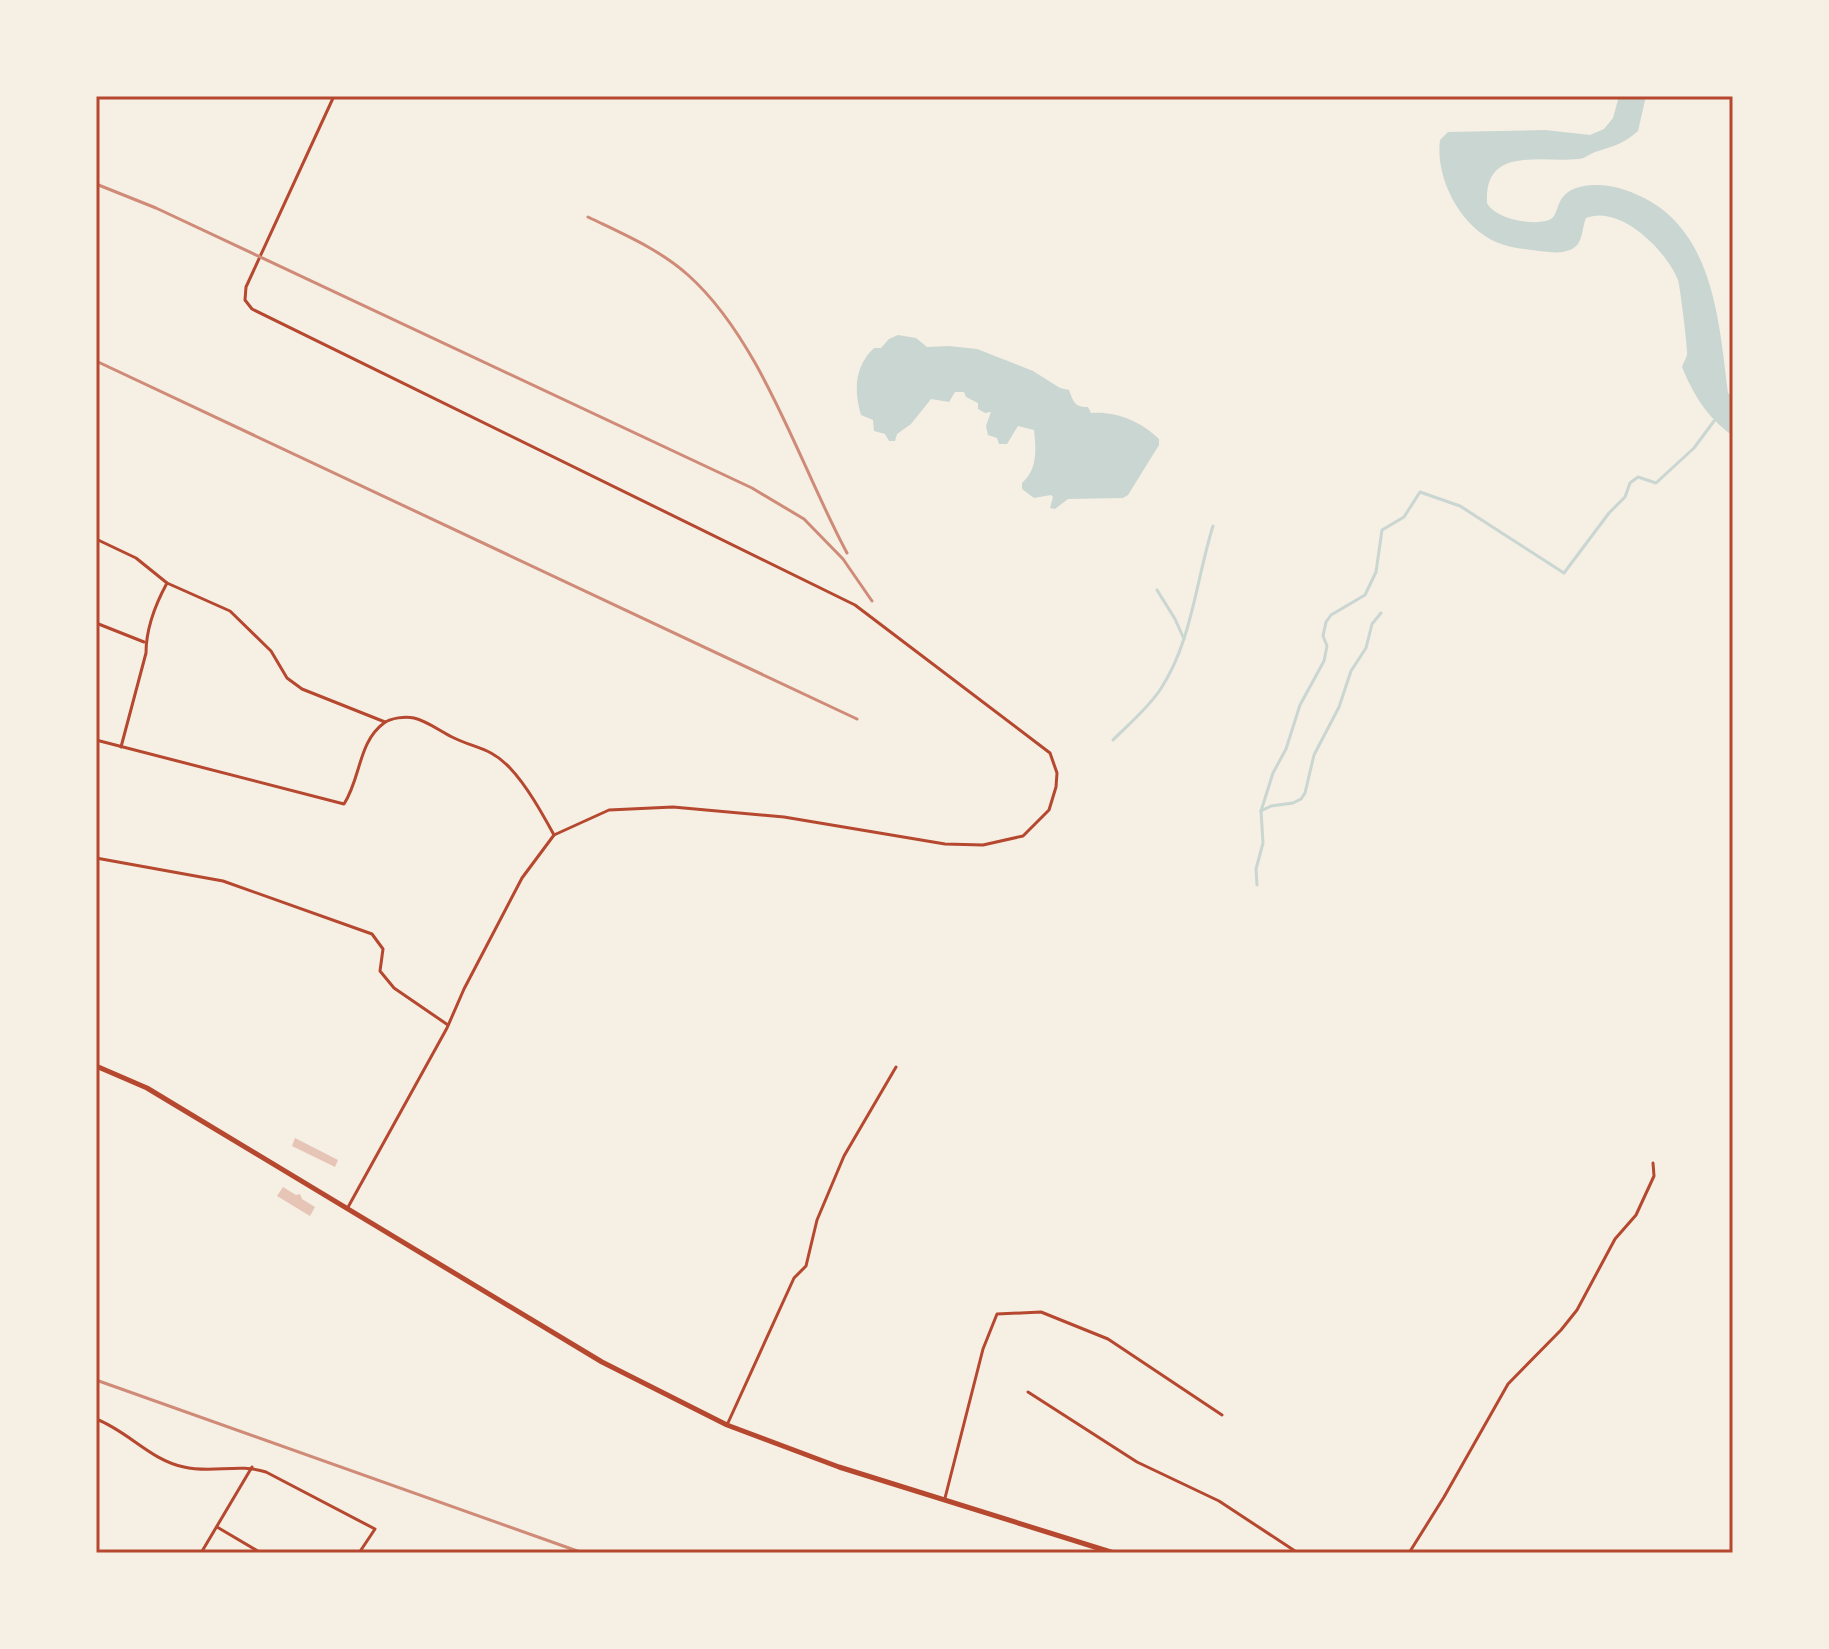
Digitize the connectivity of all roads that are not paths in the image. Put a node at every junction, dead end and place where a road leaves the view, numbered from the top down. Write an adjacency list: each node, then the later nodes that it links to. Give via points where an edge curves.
1 (334, 96): 9 (street, via 246,287 245,300 252,309 855,605 1050,753 1057,773 1053,801 1033,828 1023,836 983,845 673,807 609,810)
2 (96, 539): 3 (street, via 136,558)
3 (167, 583): 5 (street); 6 (street, via 230,611 302,689)
4 (96, 623): 5 (street)
5 (145, 642): 8 (street)
6 (385, 722): 8 (street, via 365,746 344,804); 9 (street, via 413,717 485,748 513,771)
7 (96, 740): 8 (street)
8 (121, 747)
9 (554, 835): 11 (street, via 522,878)
10 (96, 858): 11 (street, via 223,881 372,934 383,949 380,971 387,980)
11 (448, 1025): 15 (street)
12 (96, 1066): 15 (main road, via 147,1088)
13 (896, 1067): 19 (street, via 844,1156 817,1220 806,1266 794,1278)
14 (1653, 1163): 28 (street, via 1654,1176 1636,1215 1615,1239 1577,1310 1508,1384)
15 (347, 1209): 19 (main road, via 602,1362)
16 (1028, 1392): 27 (street, via 1137,1462 1212,1497)
17 (1222, 1415): 21 (street, via 1108,1339 1041,1312 997,1314)
18 (96, 1419): 20 (street, via 184,1467)
19 (727, 1425): 21 (main road)
20 (252, 1467): 22 (street); 25 (street, via 375,1529)
21 (944, 1501): 26 (main road)
22 (217, 1527): 23 (street); 24 (street)
23 (201, 1553)
24 (261, 1553)
25 (359, 1553)
26 (1114, 1553)
27 (1298, 1553)
28 (1409, 1553)

